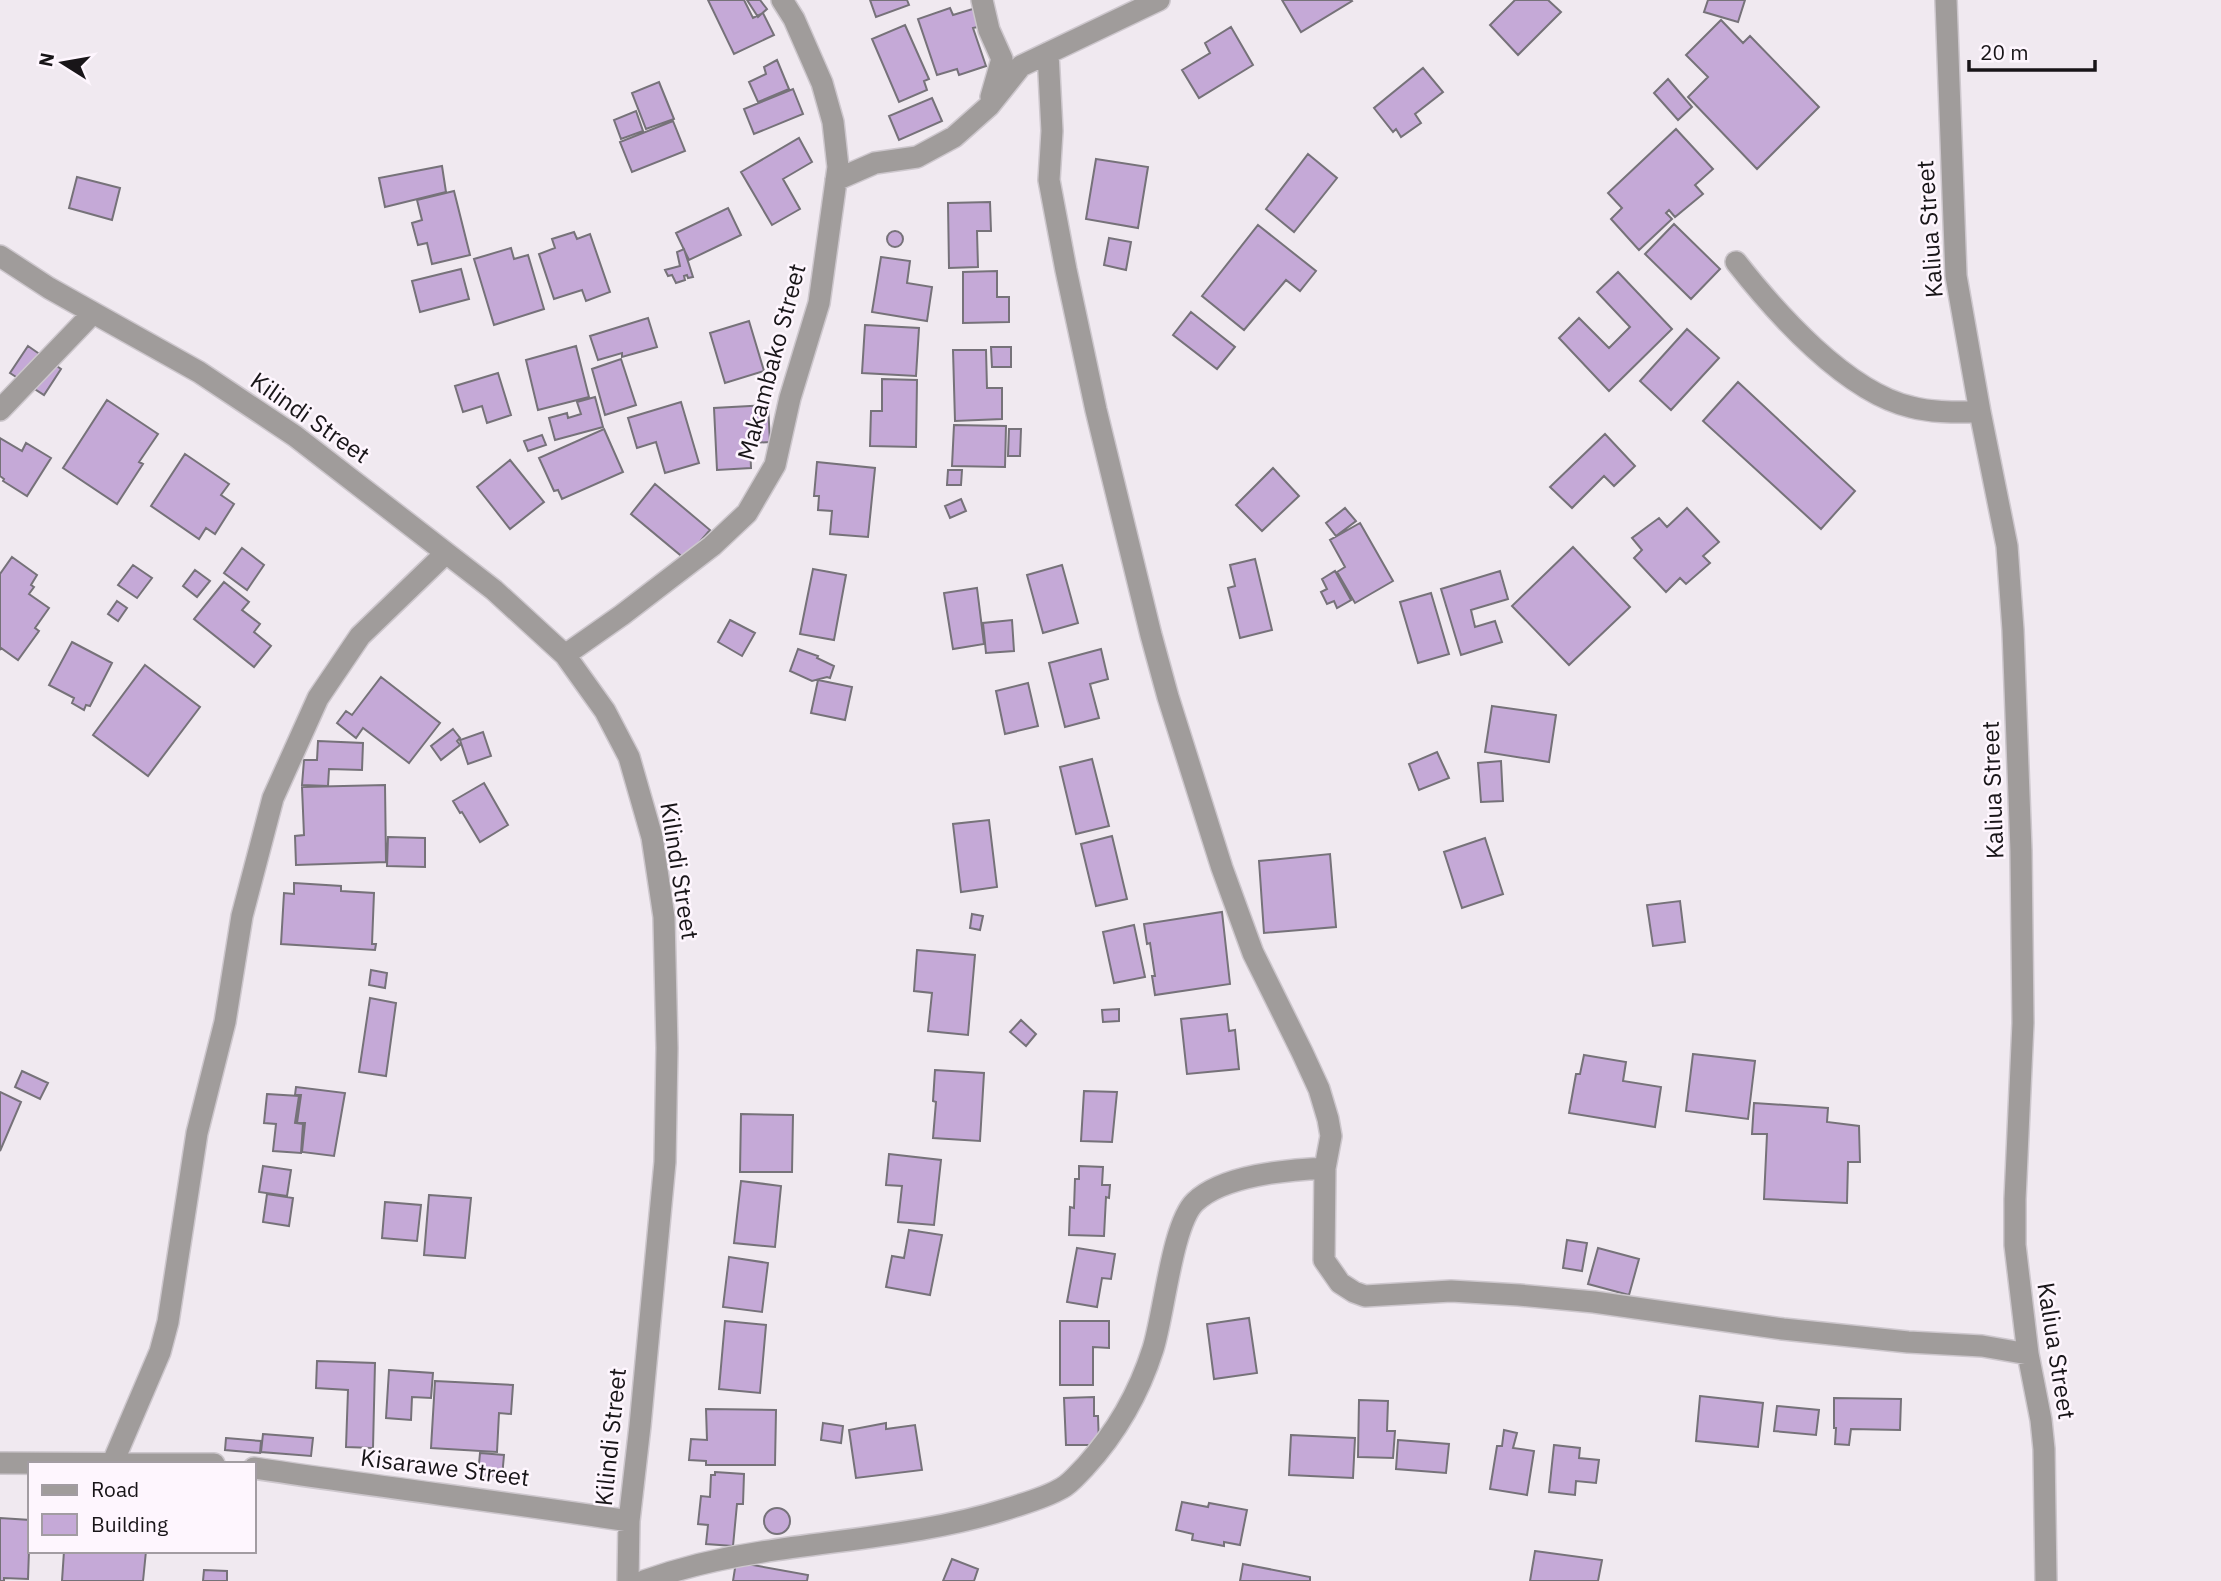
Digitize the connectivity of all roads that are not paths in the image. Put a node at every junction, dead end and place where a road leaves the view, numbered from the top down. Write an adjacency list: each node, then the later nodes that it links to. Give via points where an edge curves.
1 (782, 0): 7 (street, Makambako Street, via 822,83 833,122)
2 (982, 0): 6 (street, via 1002,59)
3 (1159, 0): 5 (street)
4 (1946, 0): 12 (street, Kaliua Street, via 1956,276)
5 (1048, 53): 6 (street, via 1021,66); 15 (street, via 1049,180 1107,456 1168,697 1222,868 1253,953 1319,1089 1331,1136)
6 (989, 106): 7 (street, via 954,137 917,157 875,163)
7 (836, 180): 14 (street, Makambako Street, via 820,303 775,465 747,513 712,546)
8 (0, 256): 10 (street, Kilindi Street)
9 (1736, 262): 12 (street, via 1799,335 1861,385 1909,407)
10 (93, 313): 11 (street); 13 (street, Kilindi Street, via 198,372 295,436)
11 (0, 410)
12 (1980, 412): 16 (street, Kaliua Street, via 2007,546 2013,630 2023,1023 2015,1222)
13 (446, 553): 14 (street, Kilindi Street); 17 (street, via 360,636 318,698 273,798 242,916 225,1022 197,1133 168,1322 160,1352)
14 (565, 655): 21 (street, Kilindi Street, via 605,711 629,757 652,837 664,917 665,1162)
15 (1325, 1168): 16 (street, via 1324,1260 1340,1283 1365,1296 1451,1291 1519,1295); 23 (street, via 1239,1181 1212,1189 1192,1204 1179,1230 1141,1385 1108,1437 1063,1488 987,1515 893,1535 725,1558)
16 (2028, 1354): 24 (street, Kaliua Street, via 2044,1449)
17 (113, 1462)
18 (0, 1463): 19 (street)
19 (28, 1463)
20 (256, 1468): 21 (street, Kisarawe Street)
21 (629, 1521): 22 (street, Kilindi Street)
22 (628, 1581)
23 (645, 1581)
24 (2046, 1581)

